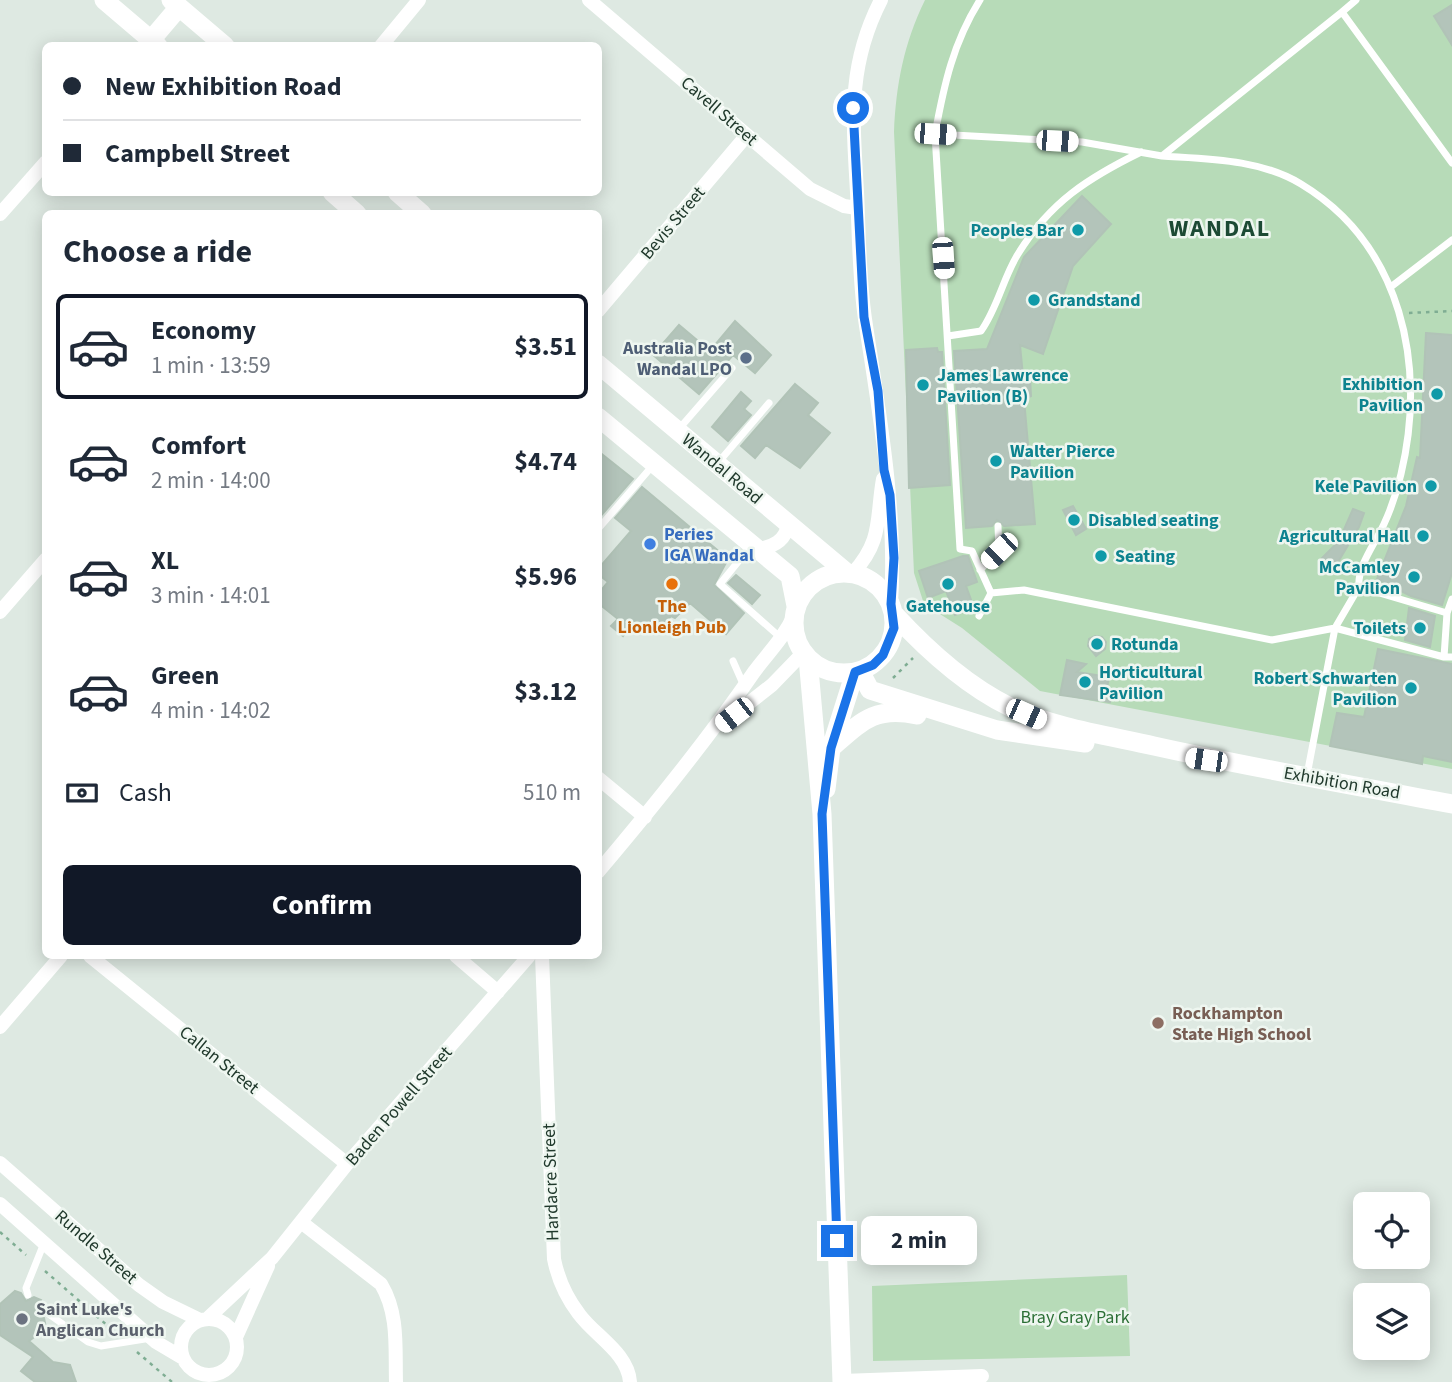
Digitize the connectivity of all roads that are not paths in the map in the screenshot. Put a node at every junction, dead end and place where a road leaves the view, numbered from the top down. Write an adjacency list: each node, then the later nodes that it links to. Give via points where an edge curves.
1 (104, 0): 9 (street)
2 (419, 0): 12 (street)
3 (589, 0): 14 (street, Cavell Street)
4 (881, 0): 20 (street, via 864,35 853,82)
5 (980, 0): 13 (lane, via 946,71)
6 (1356, 0): 8 (lane)
7 (175, 3): 10 (street); 11 (street)
8 (1342, 12): 16 (lane); 17 (lane)
9 (150, 42)
10 (153, 42)
11 (220, 42)
12 (385, 42)
13 (935, 134): 15 (lane, via 1082,142); 26 (lane)
14 (747, 135): 20 (street, Cavell Street, via 810,189); 25 (street, Bevis Street)
15 (1141, 152): 16 (lane); 26 (lane, via 1073,190 1044,218 1017,255 992,316 981,331)
16 (1162, 156): 24 (lane, via 1239,162 1300,183 1356,229)
17 (1452, 163)
18 (42, 167): 22 (street)
19 (402, 196): 21 (street)
20 (858, 208): 34 (street, via 864,317 878,391)
21 (417, 210)
22 (0, 214)
23 (1452, 240): 24 (lane)
24 (1392, 286): 42 (lane, via 1412,377 1405,452 1385,522 1358,577)
25 (602, 306)
26 (948, 336): 40 (lane, via 960,549 972,551)
27 (602, 366): 31 (street, Wandal Road)
28 (732, 368): 31 (lane)
29 (769, 402): 33 (lane)
30 (602, 420): 32 (street)
31 (677, 431): 33 (street, Wandal Road)
32 (655, 463): 35 (lane); 38 (street)
33 (717, 464): 36 (street, Wandal Road)
34 (884, 470): 41 (street, via 877,535 868,556); 45 (street, via 894,558)
35 (602, 524)
36 (788, 525): 38 (street, via 775,544); 41 (street, Wandal Road)
37 (998, 526): 40 (lane, via 999,551)
38 (755, 546): 46 (street, via 790,576); 51 (lane, via 720,584)
39 (42, 564): 47 (street)
40 (980, 570): 43 (lane)
41 (849, 573): 45 (street, via 876,584); 46 (street, via 810,585)
42 (1359, 587): 48 (lane); 50 (lane)
43 (991, 593): 49 (lane); 50 (lane, via 1024,590 1272,640)
44 (1452, 599): 48 (lane)
45 (892, 609): 55 (street, via 891,642 873,665); 60 (street, Exhibition Road, via 925,647 1007,706 1045,722)
46 (795, 611): 51 (street); 52 (street, via 797,642)
47 (0, 612)
48 (1447, 613): 53 (lane)
49 (979, 616)
50 (1335, 628): 53 (lane); 61 (lane)
51 (781, 638): 56 (street)
52 (805, 656): 55 (street, via 821,668); 57 (street); 64 (street)
53 (1448, 657)
54 (733, 661): 56 (lane)
55 (858, 672): 58 (street, Exhibition Road, via 870,690); 59 (street)
56 (744, 687): 57 (street)
57 (714, 730): 65 (street)
58 (997, 730): 59 (street, Exhibition Road, via 887,711 871,716); 60 (street, Exhibition Road)
59 (831, 748): 64 (street)
60 (1232, 763): 61 (street, Exhibition Road)
61 (1306, 777): 63 (street, Exhibition Road)
62 (602, 781): 65 (street)
63 (1452, 804)
64 (822, 814): 89 (street)
65 (645, 817): 66 (street)
66 (602, 867)
67 (58, 959): 73 (street)
68 (94, 959): 75 (street, Callan Street)
69 (460, 959): 72 (street)
70 (526, 959): 72 (street, Baden Powell Street)
71 (542, 959): 92 (street, Hardacre Street, via 558,1280 573,1305 625,1362)
72 (498, 992): 75 (street, Baden Powell Street)
73 (0, 1027)
74 (0, 1163): 82 (street, Rundle Street, via 139,1285)
75 (347, 1164): 77 (street, Baden Powell Street)
76 (0, 1205): 78 (street, Rundle Street)
77 (301, 1222): 79 (street, Baden Powell Street); 91 (street, via 381,1284 387,1294 394,1319)
78 (44, 1243): 80 (lane, via 26,1288); 84 (street, Rundle Street)
79 (272, 1258): 82 (street, Baden Powell Street); 83 (street, Baden Powell Street)
80 (28, 1295)
81 (43, 1310): 84 (lane, via 101,1346)
82 (203, 1320): 83 (street, via 220,1321); 85 (street, via 183,1336)
83 (236, 1337): 86 (street)
84 (152, 1338): 85 (street, Rundle Street)
85 (183, 1358): 88 (street)
86 (233, 1363): 88 (street, via 219,1374); 90 (street)
87 (982, 1376): 89 (street)
88 (202, 1378)
89 (842, 1381)
90 (232, 1382)
91 (396, 1382)
92 (630, 1382)

